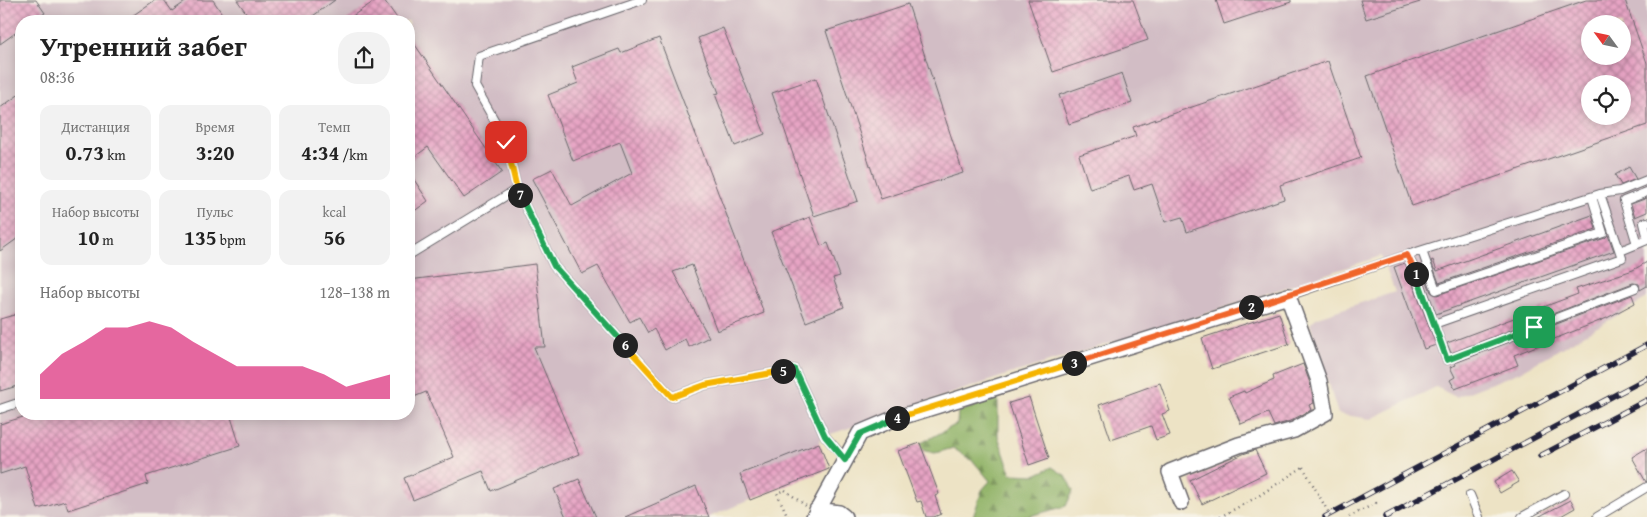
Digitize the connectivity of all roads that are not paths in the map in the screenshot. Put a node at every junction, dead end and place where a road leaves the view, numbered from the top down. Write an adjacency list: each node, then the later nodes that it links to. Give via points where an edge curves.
1 (642, 0): 3 (lane, via 479,56 474,86 506,142)
2 (1647, 180): 5 (lane, via 1620,192)
3 (517, 189): 10 (lane); 19 (lane, via 554,266 672,397 705,385 794,369 825,436)
4 (1647, 192): 9 (lane, via 1624,201)
5 (1596, 196): 11 (lane); 11 (lane, via 1603,233 1436,290); 12 (lane)
6 (1647, 222): 7 (lane, via 1644,223)
7 (1647, 235)
8 (1647, 240): 9 (lane)
9 (1637, 244): 12 (lane)
10 (415, 251)
11 (1422, 251): 13 (lane)
12 (1620, 251): 16 (lane, via 1622,258)
13 (1407, 255): 15 (lane); 16 (lane)
14 (1635, 288): 16 (lane, via 1447,360)
15 (1288, 296): 19 (street, via 891,420 860,434); 23 (street, via 1319,381 1325,413 1294,430 1239,445 1170,472)
16 (1434, 324)
17 (15, 404): 18 (lane)
18 (0, 408)
19 (845, 460): 24 (street)
20 (1647, 487): 28 (lane)
21 (1564, 494): 27 (lane)
22 (1470, 495): 26 (lane)
23 (1180, 502)
24 (818, 505): 25 (street)
25 (844, 517)
26 (1479, 517)
27 (1522, 517)
28 (1597, 517)

